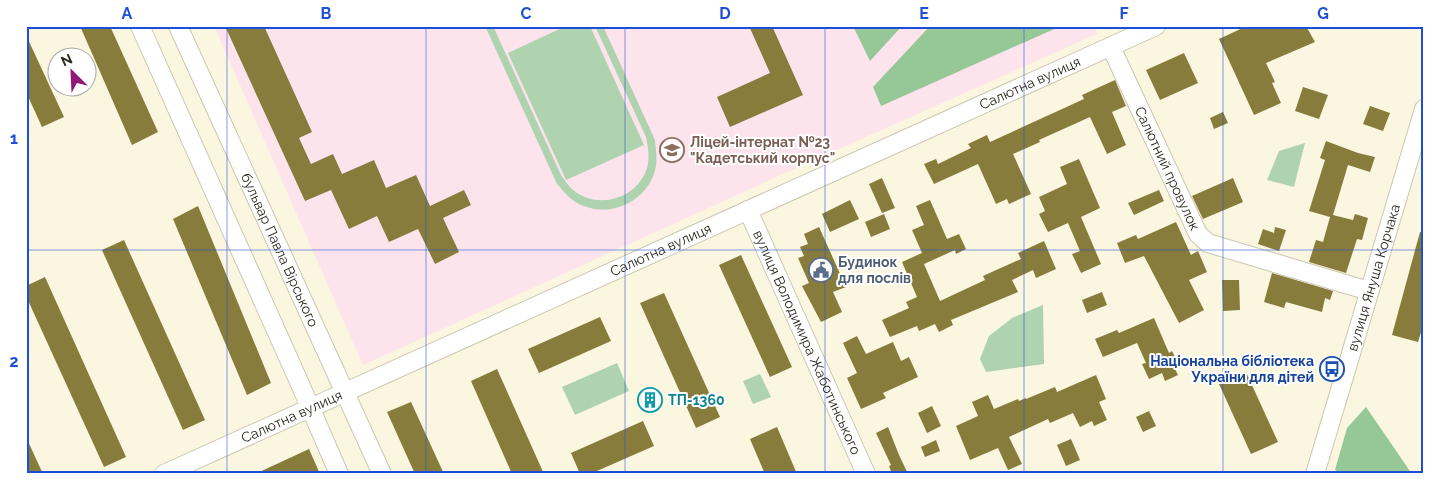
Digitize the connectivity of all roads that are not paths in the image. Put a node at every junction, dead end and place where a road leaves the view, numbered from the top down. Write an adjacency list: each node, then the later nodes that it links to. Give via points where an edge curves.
1 (140, 26): 9 (street)
2 (178, 26): 8 (street, бульвар Павла Вірського)
3 (1156, 26): 4 (street, Салютна вулиця)
4 (1111, 47): 6 (street, Салютна вулиця); 7 (street, Салютний провулок, via 1203,240)
5 (1424, 109): 7 (street, вулиця Януша Корчака)
6 (748, 210): 8 (street, Салютна вулиця); 14 (street, вулиця Володимира Жаботинського)
7 (1369, 291): 10 (street, вулиця Януша Корчака)
8 (345, 392): 9 (street, Салютна вулиця); 13 (street, бульвар Павла Вірського)
9 (310, 408): 11 (street, Салютна вулиця); 12 (street)
10 (1316, 473)
11 (164, 474)
12 (339, 474)
13 (382, 474)
14 (866, 474)

